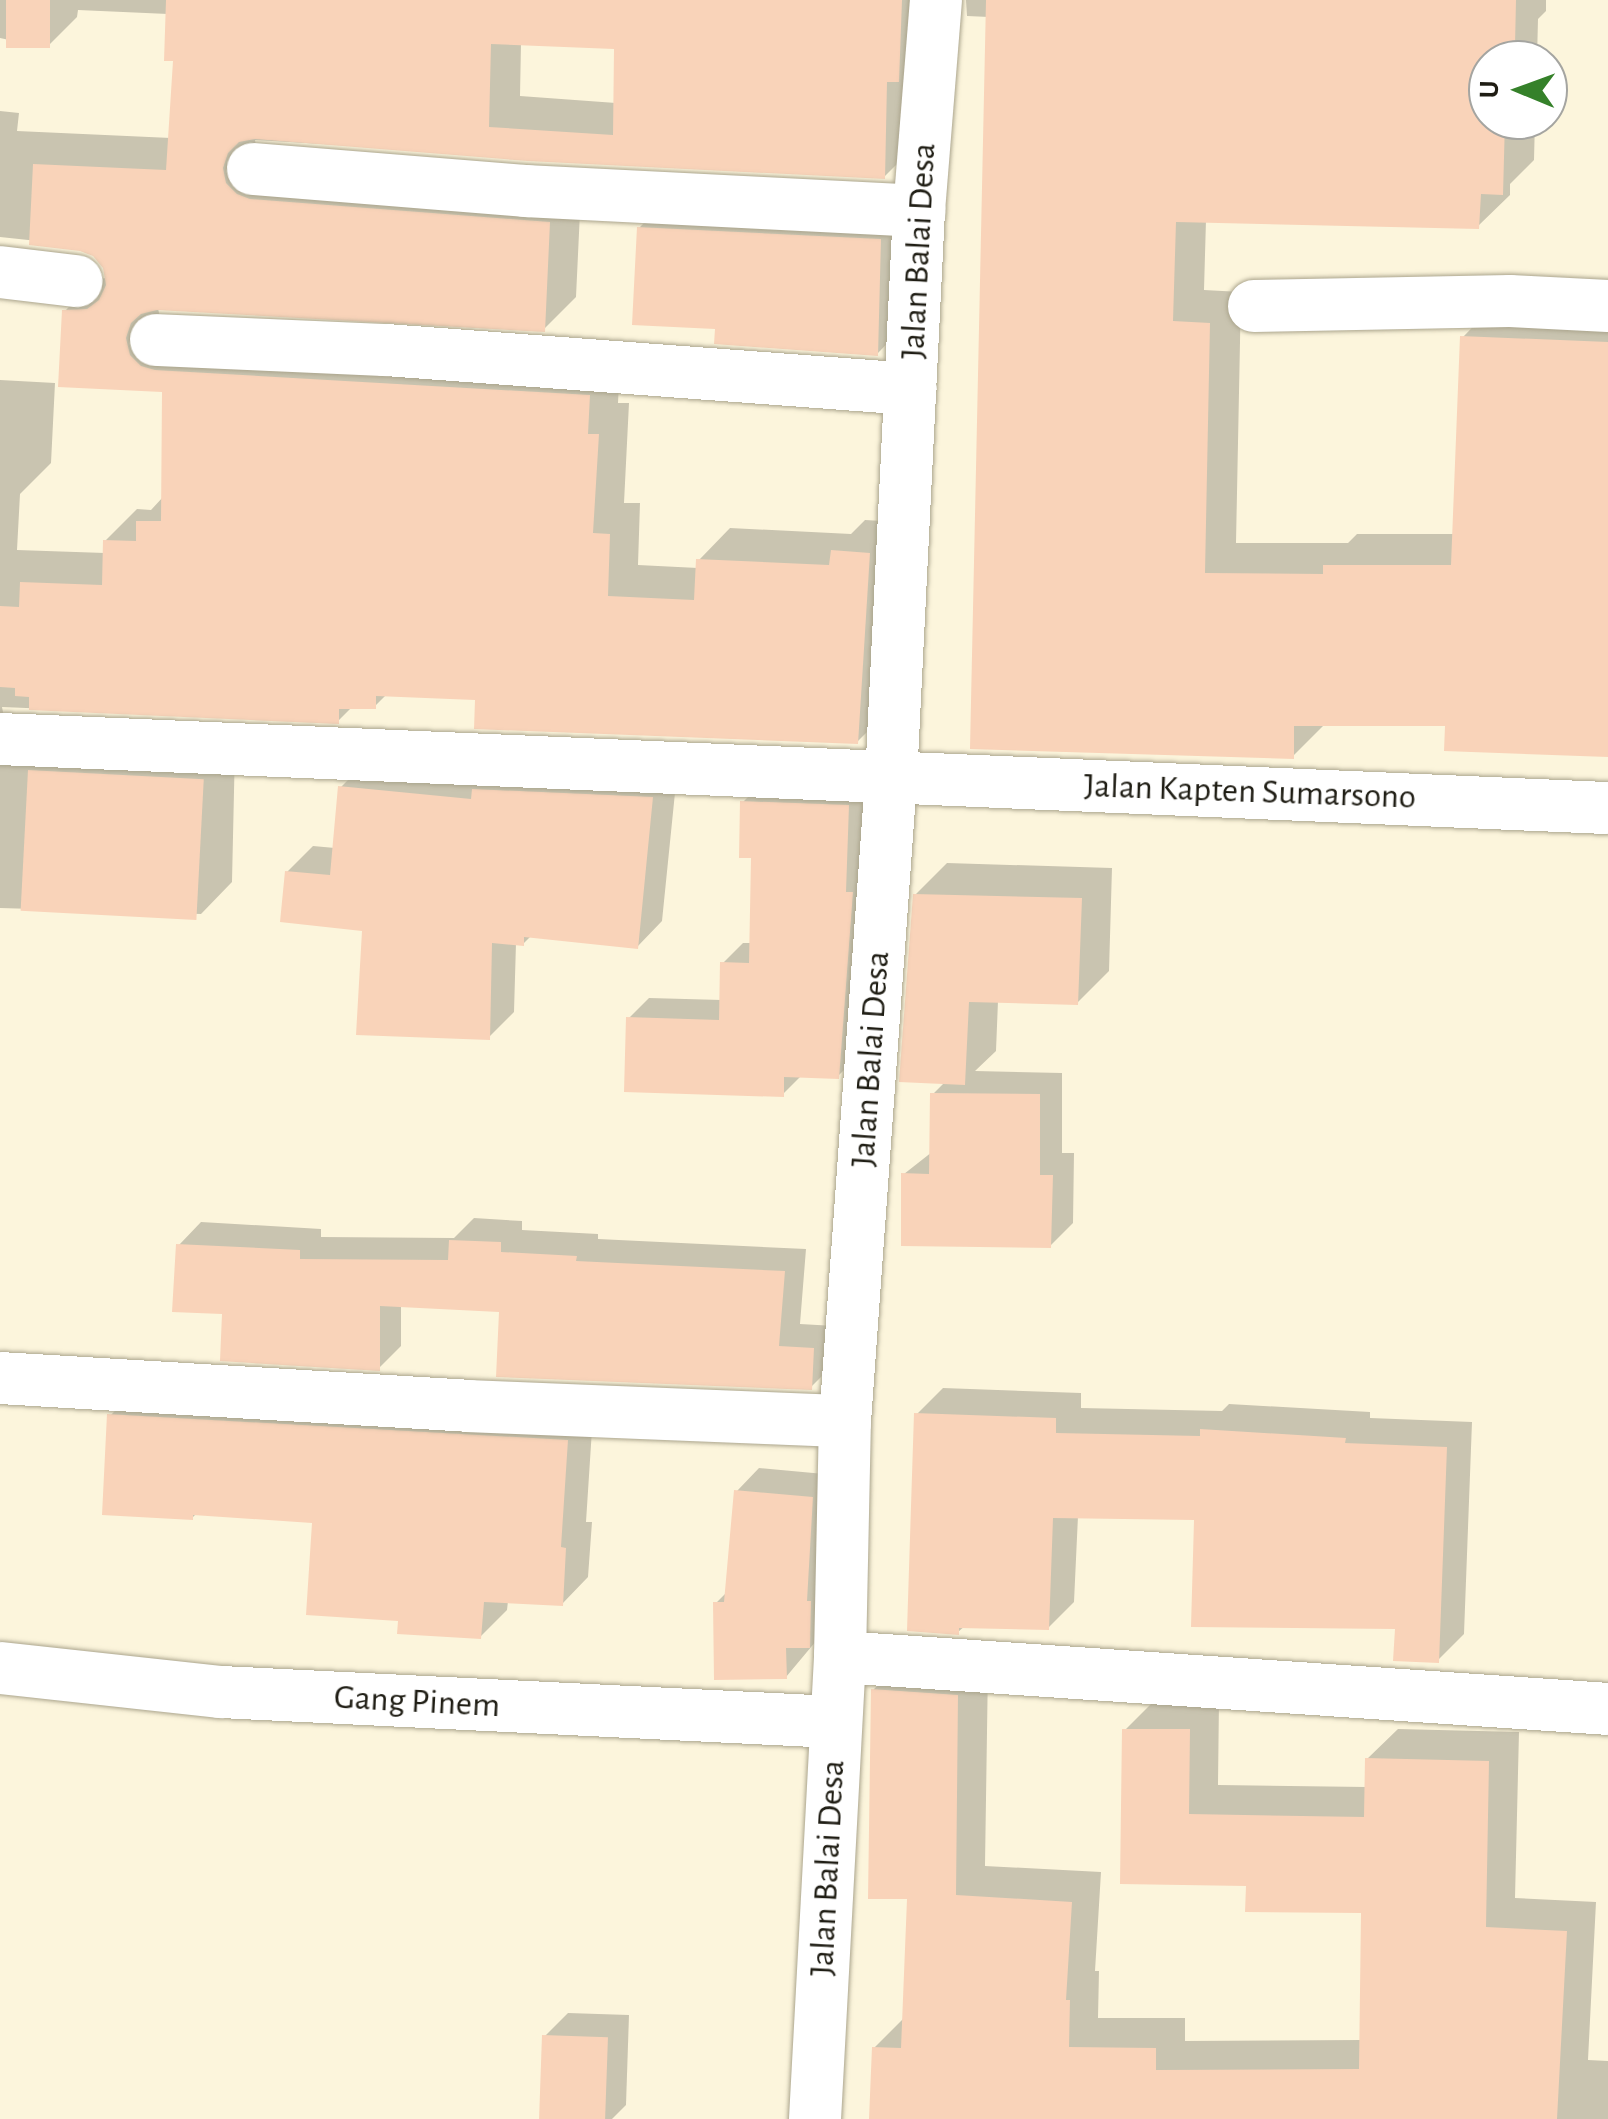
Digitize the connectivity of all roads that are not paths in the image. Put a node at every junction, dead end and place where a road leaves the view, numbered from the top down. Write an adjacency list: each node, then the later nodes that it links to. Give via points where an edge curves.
1 (936, 0): 3 (street, Jalan Balai Desa)
2 (252, 170): 3 (street)
3 (919, 211): 9 (street, Jalan Balai Desa)
4 (0, 272): 5 (street)
5 (76, 281)
6 (1254, 306): 7 (street)
7 (1608, 306)
8 (156, 340): 9 (street)
9 (911, 389): 11 (street, Jalan Balai Desa)
10 (0, 740): 11 (street, Jalan Kapten Sumarsono)
11 (891, 779): 12 (street, Jalan Kapten Sumarsono); 14 (street, Jalan Balai Desa)
12 (1608, 808)
13 (0, 1378): 14 (street)
14 (846, 1421): 15 (street, Jalan Balai Desa)
15 (840, 1657): 17 (street); 18 (street, Jalan Balai Desa)
16 (0, 1668): 18 (street, Gang Pinem, via 221,1692)
17 (1608, 1709)
18 (835, 1722): 19 (street, Jalan Balai Desa)
19 (815, 2119)

